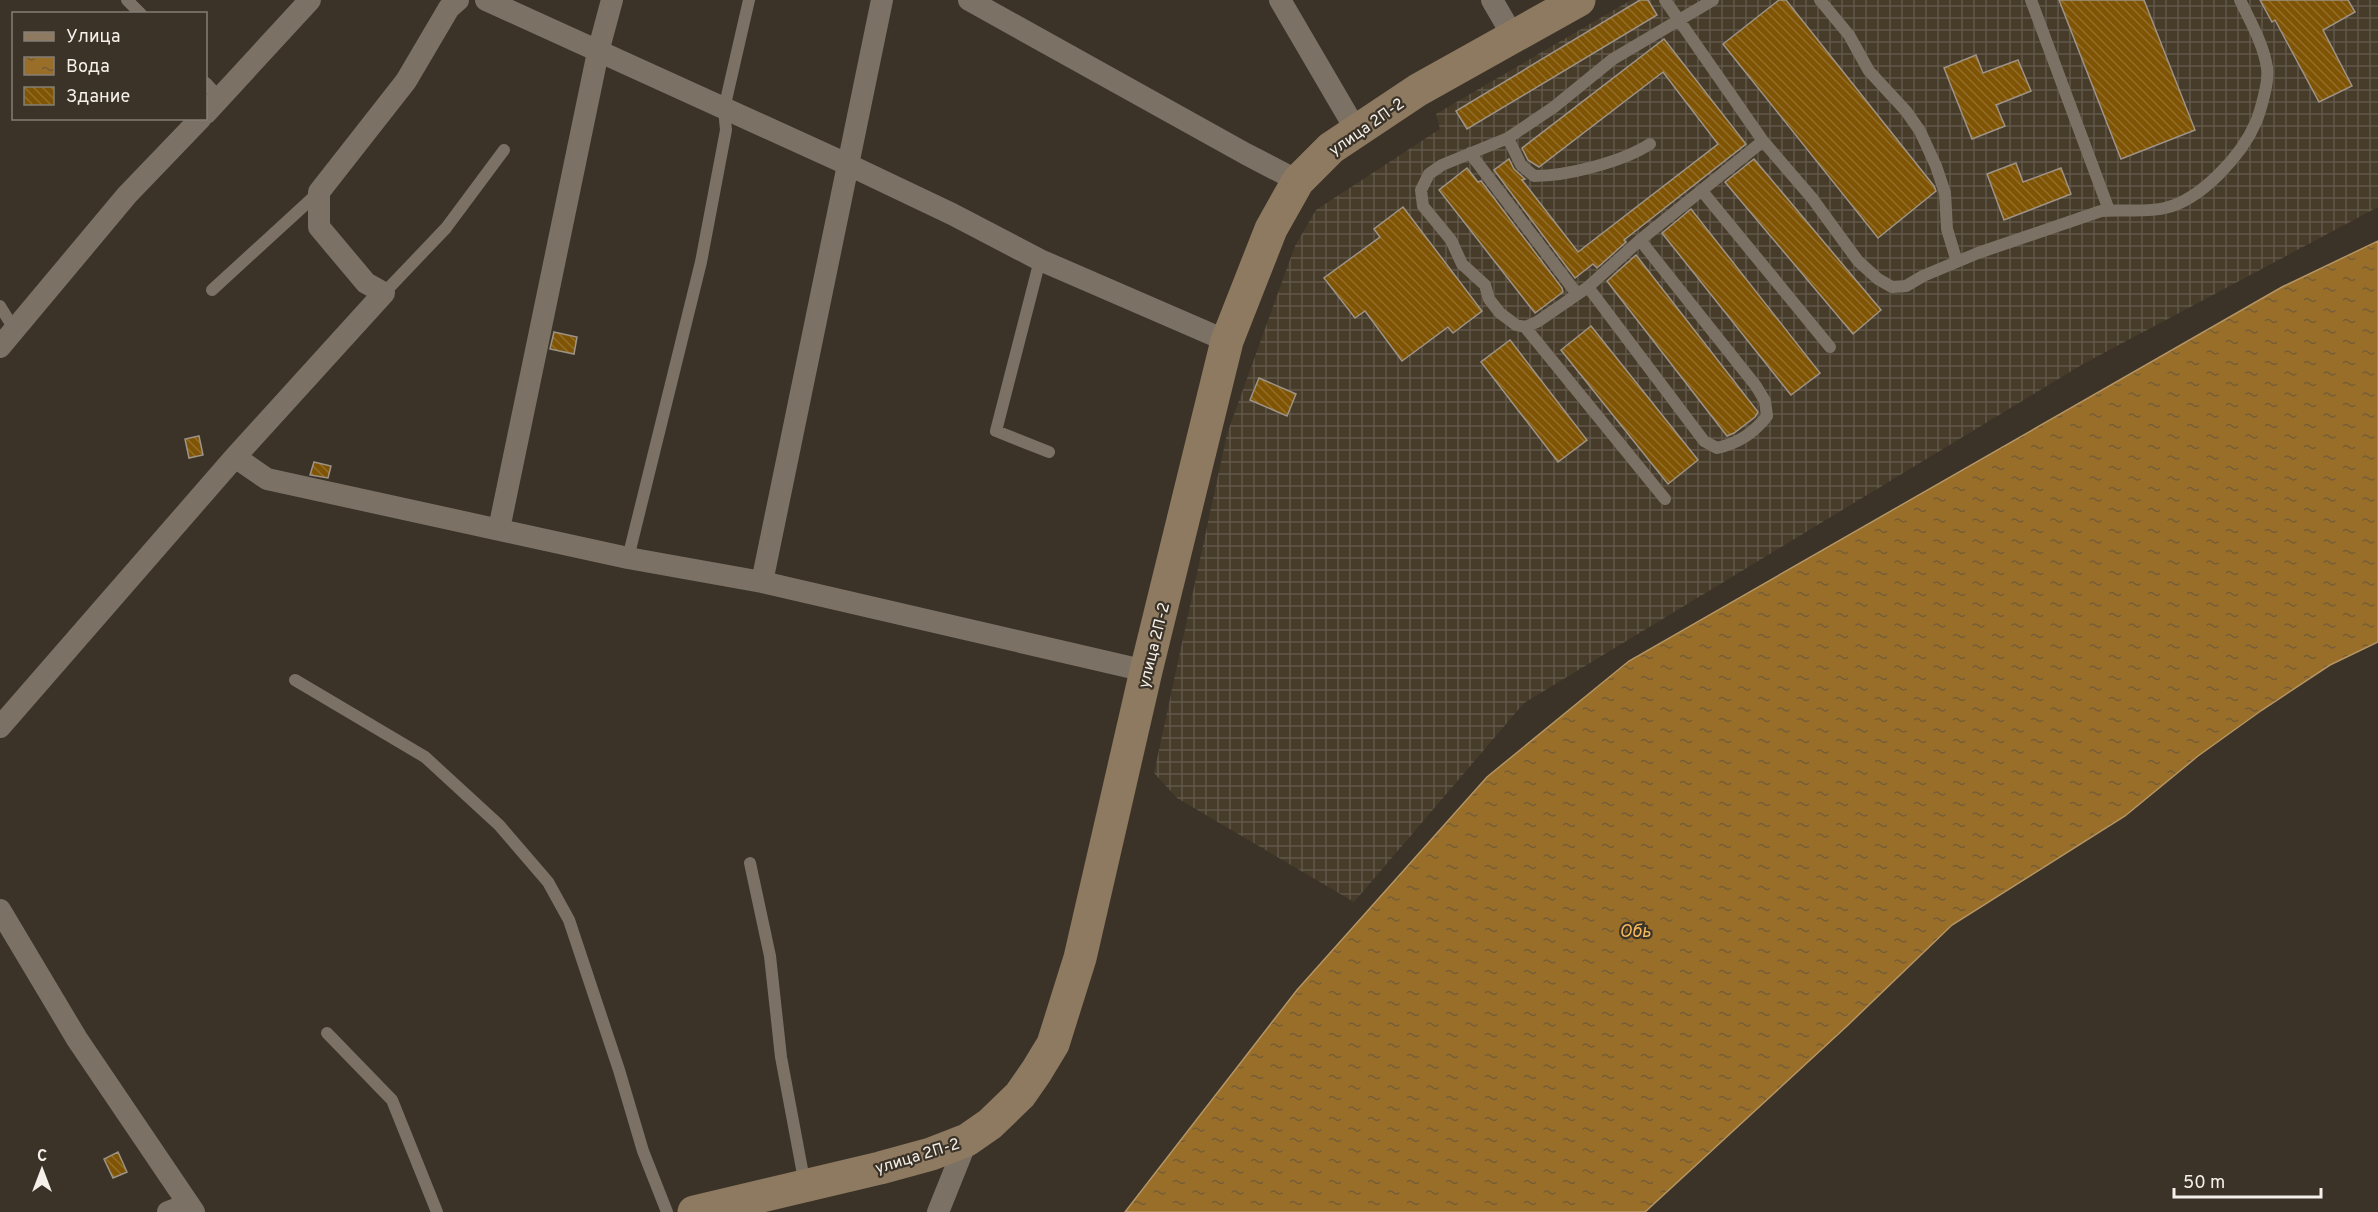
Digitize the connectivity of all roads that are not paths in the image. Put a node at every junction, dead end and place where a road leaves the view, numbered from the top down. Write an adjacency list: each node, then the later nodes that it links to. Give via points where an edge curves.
1 (128, 0): 17 (lane)
2 (310, 0): 21 (street)
3 (458, 0): 32 (street, via 449,8 406,81)
4 (486, 0): 20 (street)
5 (612, 0): 20 (street)
6 (750, 0): 22 (lane)
7 (882, 0): 30 (street)
8 (969, 0): 31 (street)
9 (1280, 0): 24 (street)
10 (1492, 0): 19 (street)
11 (1579, 0): 19 (main road, улица 2П-2)
12 (1665, 0): 18 (lane)
13 (1713, 0): 18 (lane)
14 (1820, 0): 37 (lane, via 1849,35 1869,71 1920,131 1945,193 1947,229)
15 (2031, 0): 34 (lane)
16 (2240, 0): 34 (lane, via 2268,69 2257,122 2240,151 2193,196 2165,208)
17 (139, 12)
18 (1679, 20): 25 (lane, via 1613,58 1554,107); 26 (lane)
19 (1514, 38): 24 (main road, улица 2П-2, via 1418,90)
20 (598, 52): 22 (street); 49 (street)
21 (210, 98)
22 (724, 109): 30 (street); 50 (lane, via 726,130 700,262)
23 (199, 120): 43 (street, via 127,195)
24 (1356, 130): 31 (main road, улица 2П-2)
25 (1508, 138): 27 (lane, via 1521,165 1534,176 1583,170 1635,154); 29 (lane)
26 (1763, 141): 33 (lane); 37 (lane, via 1812,198 1858,261 1878,279 1893,287 1906,286)
27 (1650, 144)
28 (504, 150): 40 (lane, via 446,228)
29 (1470, 153): 39 (lane); 42 (lane, via 1429,174 1421,190 1423,206 1451,240 1462,264 1485,285 1489,299 1500,313)
30 (849, 165): 36 (street); 51 (street)
31 (1298, 181): 44 (main road, улица 2П-2, via 1270,229)
32 (319, 192): 38 (lane); 40 (street, via 319,227 366,283)
33 (1702, 192): 35 (lane); 45 (lane)
34 (2109, 210): 37 (lane)
35 (1640, 240): 39 (lane); 39 (lane, via 1766,401 1767,416 1757,428 1731,445 1717,448 1704,441)
36 (1040, 260): 44 (street); 46 (lane, via 996,431)
37 (1957, 262)
38 (212, 290)
39 (1582, 291): 42 (lane)
40 (384, 293): 47 (street)
41 (0, 306): 43 (lane)
42 (1525, 327): 48 (lane)
43 (7, 338)
44 (1227, 340): 52 (main road, улица 2П-2)
45 (1830, 347)
46 (1049, 452)
47 (235, 457): 49 (street, via 267,479); 54 (street)
48 (1665, 499)
49 (499, 529): 50 (street)
50 (628, 558): 51 (street)
51 (762, 582): 52 (street)
52 (1146, 671): 58 (main road, улица 2П-2, via 1080,958 1053,1044 1020,1095)
53 (295, 680): 62 (lane, via 425,757 499,825 548,882 569,920 643,1151)
54 (0, 727)
55 (750, 863): 59 (lane, via 770,956 781,1057)
56 (0, 910): 60 (street)
57 (327, 1033): 61 (lane, via 392,1100)
58 (967, 1140): 59 (main road, улица 2П-2, via 931,1154); 64 (street)
59 (805, 1186): 63 (main road, улица 2П-2)
60 (183, 1209)
61 (437, 1212)
62 (667, 1212)
63 (694, 1212)
64 (938, 1212)

